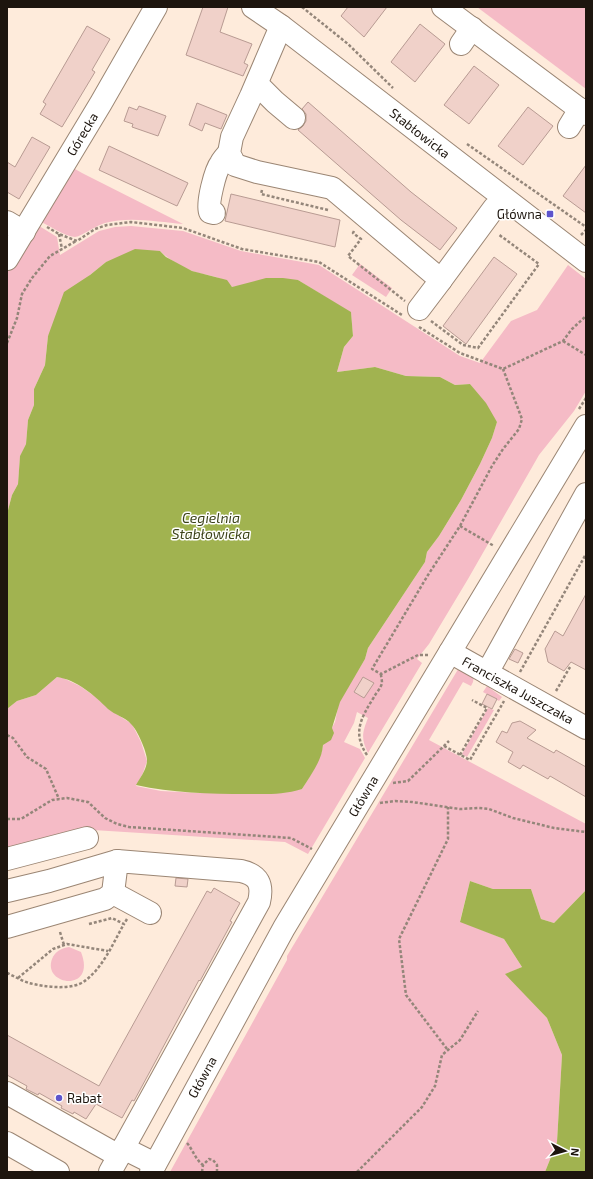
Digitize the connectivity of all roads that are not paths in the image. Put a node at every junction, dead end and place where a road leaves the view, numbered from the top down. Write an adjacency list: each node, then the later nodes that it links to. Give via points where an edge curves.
1 (156, 7): 11 (street, Górecka)
2 (253, 7): 4 (street, Stabłowicka)
3 (443, 7): 6 (street, via 466,36)
4 (281, 26): 5 (street); 13 (street, Stabłowicka)
5 (257, 84): 7 (street); 8 (street, via 232,137)
6 (579, 117)
7 (294, 118)
8 (229, 153): 10 (street, via 220,164 212,187 209,208 210,212); 14 (street, via 235,165 332,188)
9 (494, 208): 14 (street)
10 (214, 213)
11 (21, 224): 12 (street, Górecka)
12 (7, 259)
13 (586, 261)
14 (441, 280): 15 (street)
15 (415, 318)
16 (586, 426): 18 (street, Główna)
17 (586, 494): 19 (street)
18 (442, 654): 19 (street, Franciszka Juszczaka); 31 (street, Główna, via 284,928)
19 (487, 673): 20 (street, Franciszka Juszczaka)
20 (586, 728)
21 (87, 838): 22 (street)
22 (7, 859)
23 (118, 861): 24 (street); 25 (street); 30 (street, via 249,872 256,877 261,895)
24 (7, 891)
25 (113, 893): 26 (street); 27 (street, via 105,899)
26 (142, 909)
27 (7, 927)
28 (7, 1093): 30 (street)
29 (7, 1143): 32 (street)
30 (117, 1159): 31 (street)
31 (153, 1168)
32 (58, 1172)

